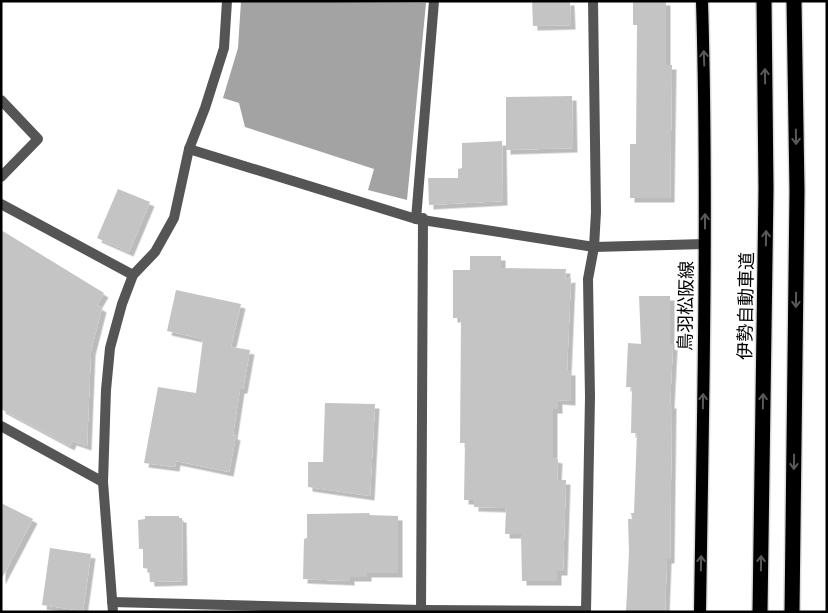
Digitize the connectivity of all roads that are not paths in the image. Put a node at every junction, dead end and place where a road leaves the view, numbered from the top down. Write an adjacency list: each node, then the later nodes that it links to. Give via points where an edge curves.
1 (227, 1): 8 (street, via 224,48)
2 (434, 1): 11 (street)
3 (592, 1): 13 (street)
4 (702, 1): 12 (main road, 鳥羽松阪線, one-way to 4)
5 (764, 1): 20 (highway, 伊勢自動車道, one-way to 5, via 766,190)
6 (794, 1): 21 (highway, one-way to 21, via 797,191)
7 (1, 100): 9 (street, via 38,139)
8 (190, 148): 11 (street); 14 (street, via 174,218 154,252)
9 (1, 177)
10 (1, 204): 14 (street)
11 (419, 218): 13 (street); 18 (street)
12 (705, 244): 13 (street); 19 (main road, 鳥羽松阪線, one-way to 12)
13 (594, 247): 18 (street, via 588,279 590,397 586,611)
14 (133, 275): 16 (street, via 110,348)
15 (1, 426): 16 (street)
16 (102, 482): 17 (street)
17 (112, 607): 18 (street)
18 (421, 611)
19 (700, 612)
20 (760, 612)
21 (792, 612)

